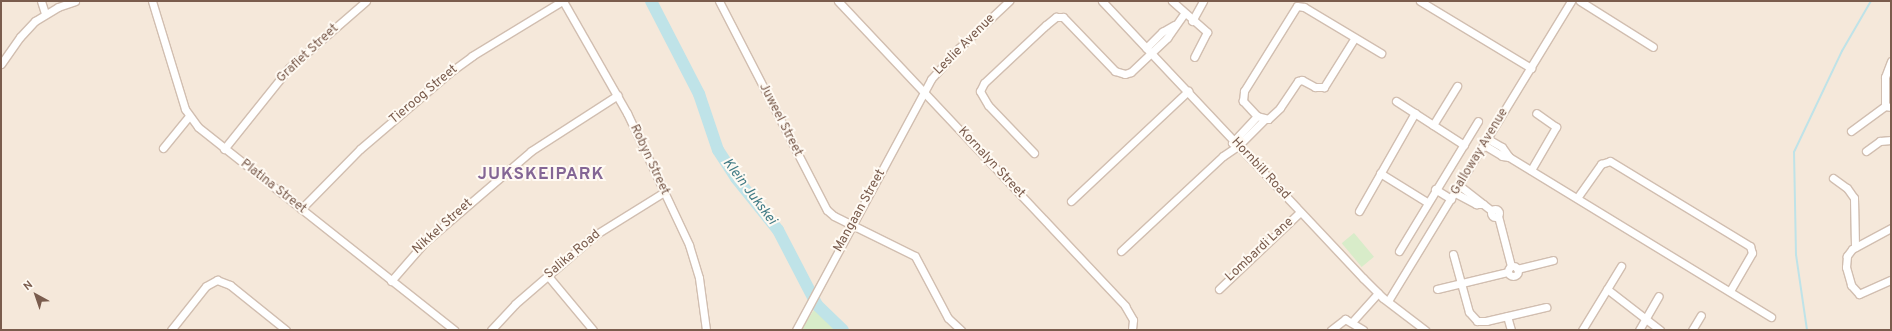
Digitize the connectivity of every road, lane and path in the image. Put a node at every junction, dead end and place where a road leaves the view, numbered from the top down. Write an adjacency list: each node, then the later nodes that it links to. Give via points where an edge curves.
1 (41, 1): 15 (street)
2 (75, 1): 15 (street)
3 (152, 1): 36 (street, Platina Street, via 174,77)
4 (366, 1): 47 (street, Grafiet Street, via 289,68)
5 (562, 1): 31 (street, Robyn Street); 62 (street, Tieroog Street, via 449,73 356,153)
6 (718, 1): 65 (street, Juweel Street, via 824,205 834,216)
7 (838, 1): 29 (street, Kornalyn Street)
8 (1009, 1): 29 (street, Leslie Avenue, via 944,63)
9 (1102, 1): 21 (street, Hornbill Road)
10 (1172, 1): 16 (street)
11 (1203, 1): 17 (street)
12 (1420, 1): 27 (street)
13 (1571, 1): 27 (street, Galloway Avenue)
14 (1580, 1): 20 (street)
15 (45, 13): 26 (street, via 25,30)
16 (1184, 14): 17 (street); 18 (street)
17 (1192, 21): 24 (street, via 1207,32)
18 (1174, 25): 21 (street, via 1162,32); 22 (street, via 1167,38)
19 (1354, 39): 23 (street); 37 (street, via 1324,87 1318,88 1302,80 1298,81 1271,117); 37 (street, via 1304,7 1295,7 1244,91 1243,101)
20 (1653, 47)
21 (1146, 48): 22 (street, Hornbill Road)
22 (1152, 53): 30 (street, Hornbill Road); 50 (street, via 1131,72 1119,73 1066,19 1054,19 984,83 980,91 988,105)
23 (1381, 53)
24 (1194, 57)
25 (1891, 60): 33 (street, via 1885,77)
26 (1, 64)
27 (1531, 68): 43 (street, Galloway Avenue)
28 (1457, 86): 39 (street)
29 (923, 91): 65 (street, Mangaan Street); 99 (street, Kornalyn Street, via 1125,306 1133,320)
30 (1188, 91): 41 (street, Hornbill Road); 59 (street)
31 (618, 95): 56 (street, Robyn Street); 76 (street, Nikkel Street, via 531,150 425,242)
32 (1396, 101): 34 (street)
33 (1888, 106): 40 (street)
34 (1415, 113): 39 (street); 52 (street)
35 (1536, 113): 51 (street, via 1554,124 1555,130)
36 (189, 116): 46 (street); 47 (street, Platina Street)
37 (1261, 118): 41 (street); 45 (street)
38 (1478, 121): 44 (street)
39 (1433, 125): 44 (street)
40 (1851, 131)
41 (1233, 140): 45 (street, Hornbill Road); 48 (street)
42 (1891, 140): 49 (street, via 1880,141)
43 (1486, 142): 51 (street, via 1502,147 1509,157); 54 (street, Galloway Avenue)
44 (1464, 145): 55 (street)
45 (1238, 146): 48 (street); 64 (street, Hornbill Road)
46 (163, 148)
47 (224, 148): 62 (street, Platina Street)
48 (1230, 149): 68 (street)
49 (1866, 151)
50 (1034, 153)
51 (1531, 170): 58 (street)
52 (1380, 174): 60 (street); 63 (street)
53 (1833, 178): 67 (street, via 1847,188 1854,198)
54 (1460, 186): 57 (street, Galloway Avenue); 61 (street)
55 (1435, 189): 57 (street); 60 (street)
56 (664, 192): 74 (street, Salika Road, via 604,229); 97 (street, Robyn Street, via 694,257)
57 (1453, 196): 61 (street); 84 (street, Galloway Avenue)
58 (1577, 198): 81 (street); 81 (street, via 1603,162 1610,161 1621,167 1751,247 1752,253)
59 (1071, 201)
60 (1427, 202): 69 (street)
61 (1483, 204): 73 (street, via 1492,211 1498,211)
62 (302, 209): 76 (street, Platina Street)
63 (1359, 211)
64 (1300, 212): 78 (street, Lombardi Lane); 82 (street, Hornbill Road)
65 (854, 224): 91 (street, Mangaan Street); 98 (street, Juweel Street, via 915,256 948,318)
66 (1891, 228): 67 (street)
67 (1856, 247): 75 (street, via 1849,253 1846,267 1848,279 1856,292 1862,295)
68 (1121, 251)
69 (1399, 251)
70 (1453, 254): 77 (street)
71 (1553, 260): 73 (street)
72 (1621, 266): 80 (street)
73 (1512, 269): 77 (street)
74 (548, 276): 95 (street, Salika Road, via 515,304); 96 (street)
75 (1891, 280)
76 (391, 281): 94 (street, Platina Street)
77 (1462, 283): 79 (street); 87 (street, via 1469,312 1475,320 1486,321)
78 (1219, 289)
79 (1437, 289)
80 (1607, 289): 89 (street); 104 (street)
81 (1730, 291): 88 (street)
82 (1378, 293): 84 (street, Hornbill Road); 90 (street)
83 (1659, 296): 89 (street)
84 (1388, 301): 102 (street, Hornbill Road)
85 (1546, 307): 87 (street)
86 (1701, 315): 107 (street)
87 (1507, 316): 103 (street)
88 (1771, 317)
89 (1646, 319): 105 (street); 106 (street)
90 (1352, 322): 100 (street, via 1344,319); 101 (street)
91 (796, 329)
92 (171, 330): 93 (street, via 206,286 218,280 230,285)
93 (286, 330)
94 (454, 330)
95 (491, 330)
96 (593, 330)
97 (706, 330)
98 (961, 330)
99 (1132, 330)
100 (1331, 330)
101 (1362, 330)
102 (1425, 330)
103 (1511, 330)
104 (1582, 330)
105 (1639, 330)
106 (1660, 330)
107 (1692, 330)

